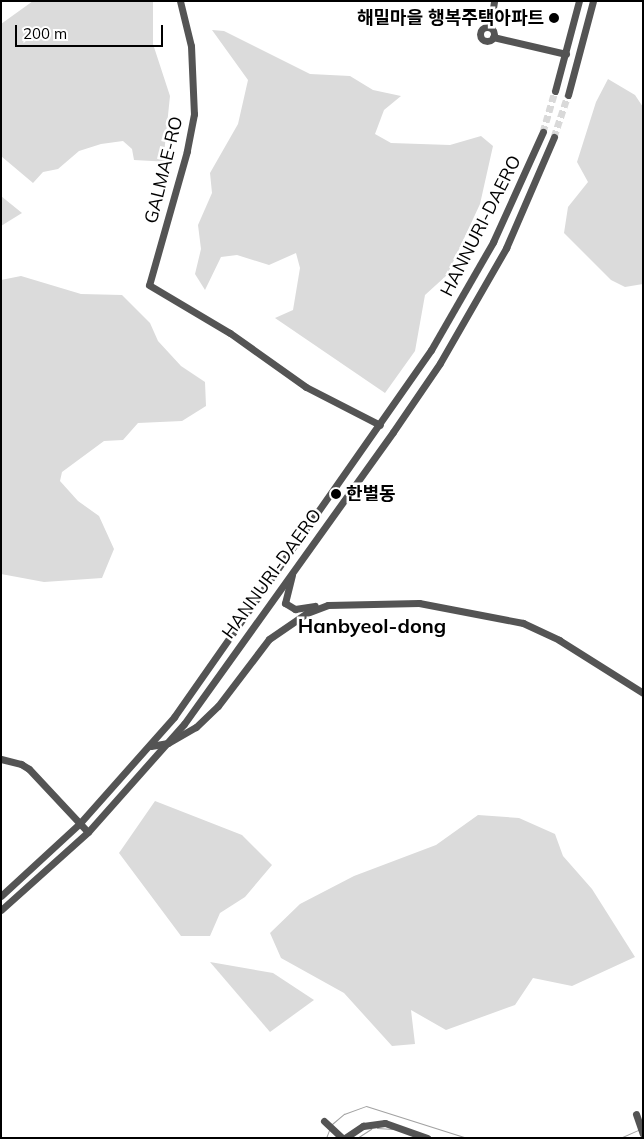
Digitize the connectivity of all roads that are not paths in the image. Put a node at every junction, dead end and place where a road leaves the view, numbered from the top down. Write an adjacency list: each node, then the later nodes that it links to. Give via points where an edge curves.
1 (180, 1): 12 (street, GALMAE-RO, via 191,46 194,114 187,151 149,285 230,333 306,387)
2 (494, 1): 5 (street)
3 (579, 1): 7 (street)
4 (593, 1): 9 (street)
5 (490, 27): 6 (street); 6 (street, via 481,30 480,36 488,41)
6 (493, 37): 7 (street)
7 (566, 54): 8 (street)
8 (555, 91)
9 (568, 95)
10 (543, 132): 12 (street, HANNURI-DAERO, via 520,188 464,296)
11 (554, 137): 13 (street, HANNURI-DAERO, via 506,248 440,364)
12 (380, 426): 17 (street, HANNURI-DAERO)
13 (293, 571): 14 (street, via 285,603 295,609); 16 (street, HANNURI-DAERO)
14 (328, 606): 15 (street, via 419,603 523,624 559,640); 16 (street, via 307,613 269,640 205,719)
15 (643, 693)
16 (168, 743): 17 (street); 20 (street, HANNURI-DAERO)
17 (151, 746): 19 (street, HANNURI-DAERO)
18 (1, 759): 19 (street, via 29,769)
19 (80, 823): 20 (street); 21 (street, HANNURI-DAERO)
20 (88, 832): 22 (street, HANNURI-DAERO)
21 (1, 896)
22 (1, 910)
23 (637, 1116): 25 (street)
24 (324, 1120): 26 (street)
25 (643, 1134)
26 (343, 1138): 27 (street, via 362,1126 385,1123)
27 (427, 1138)

